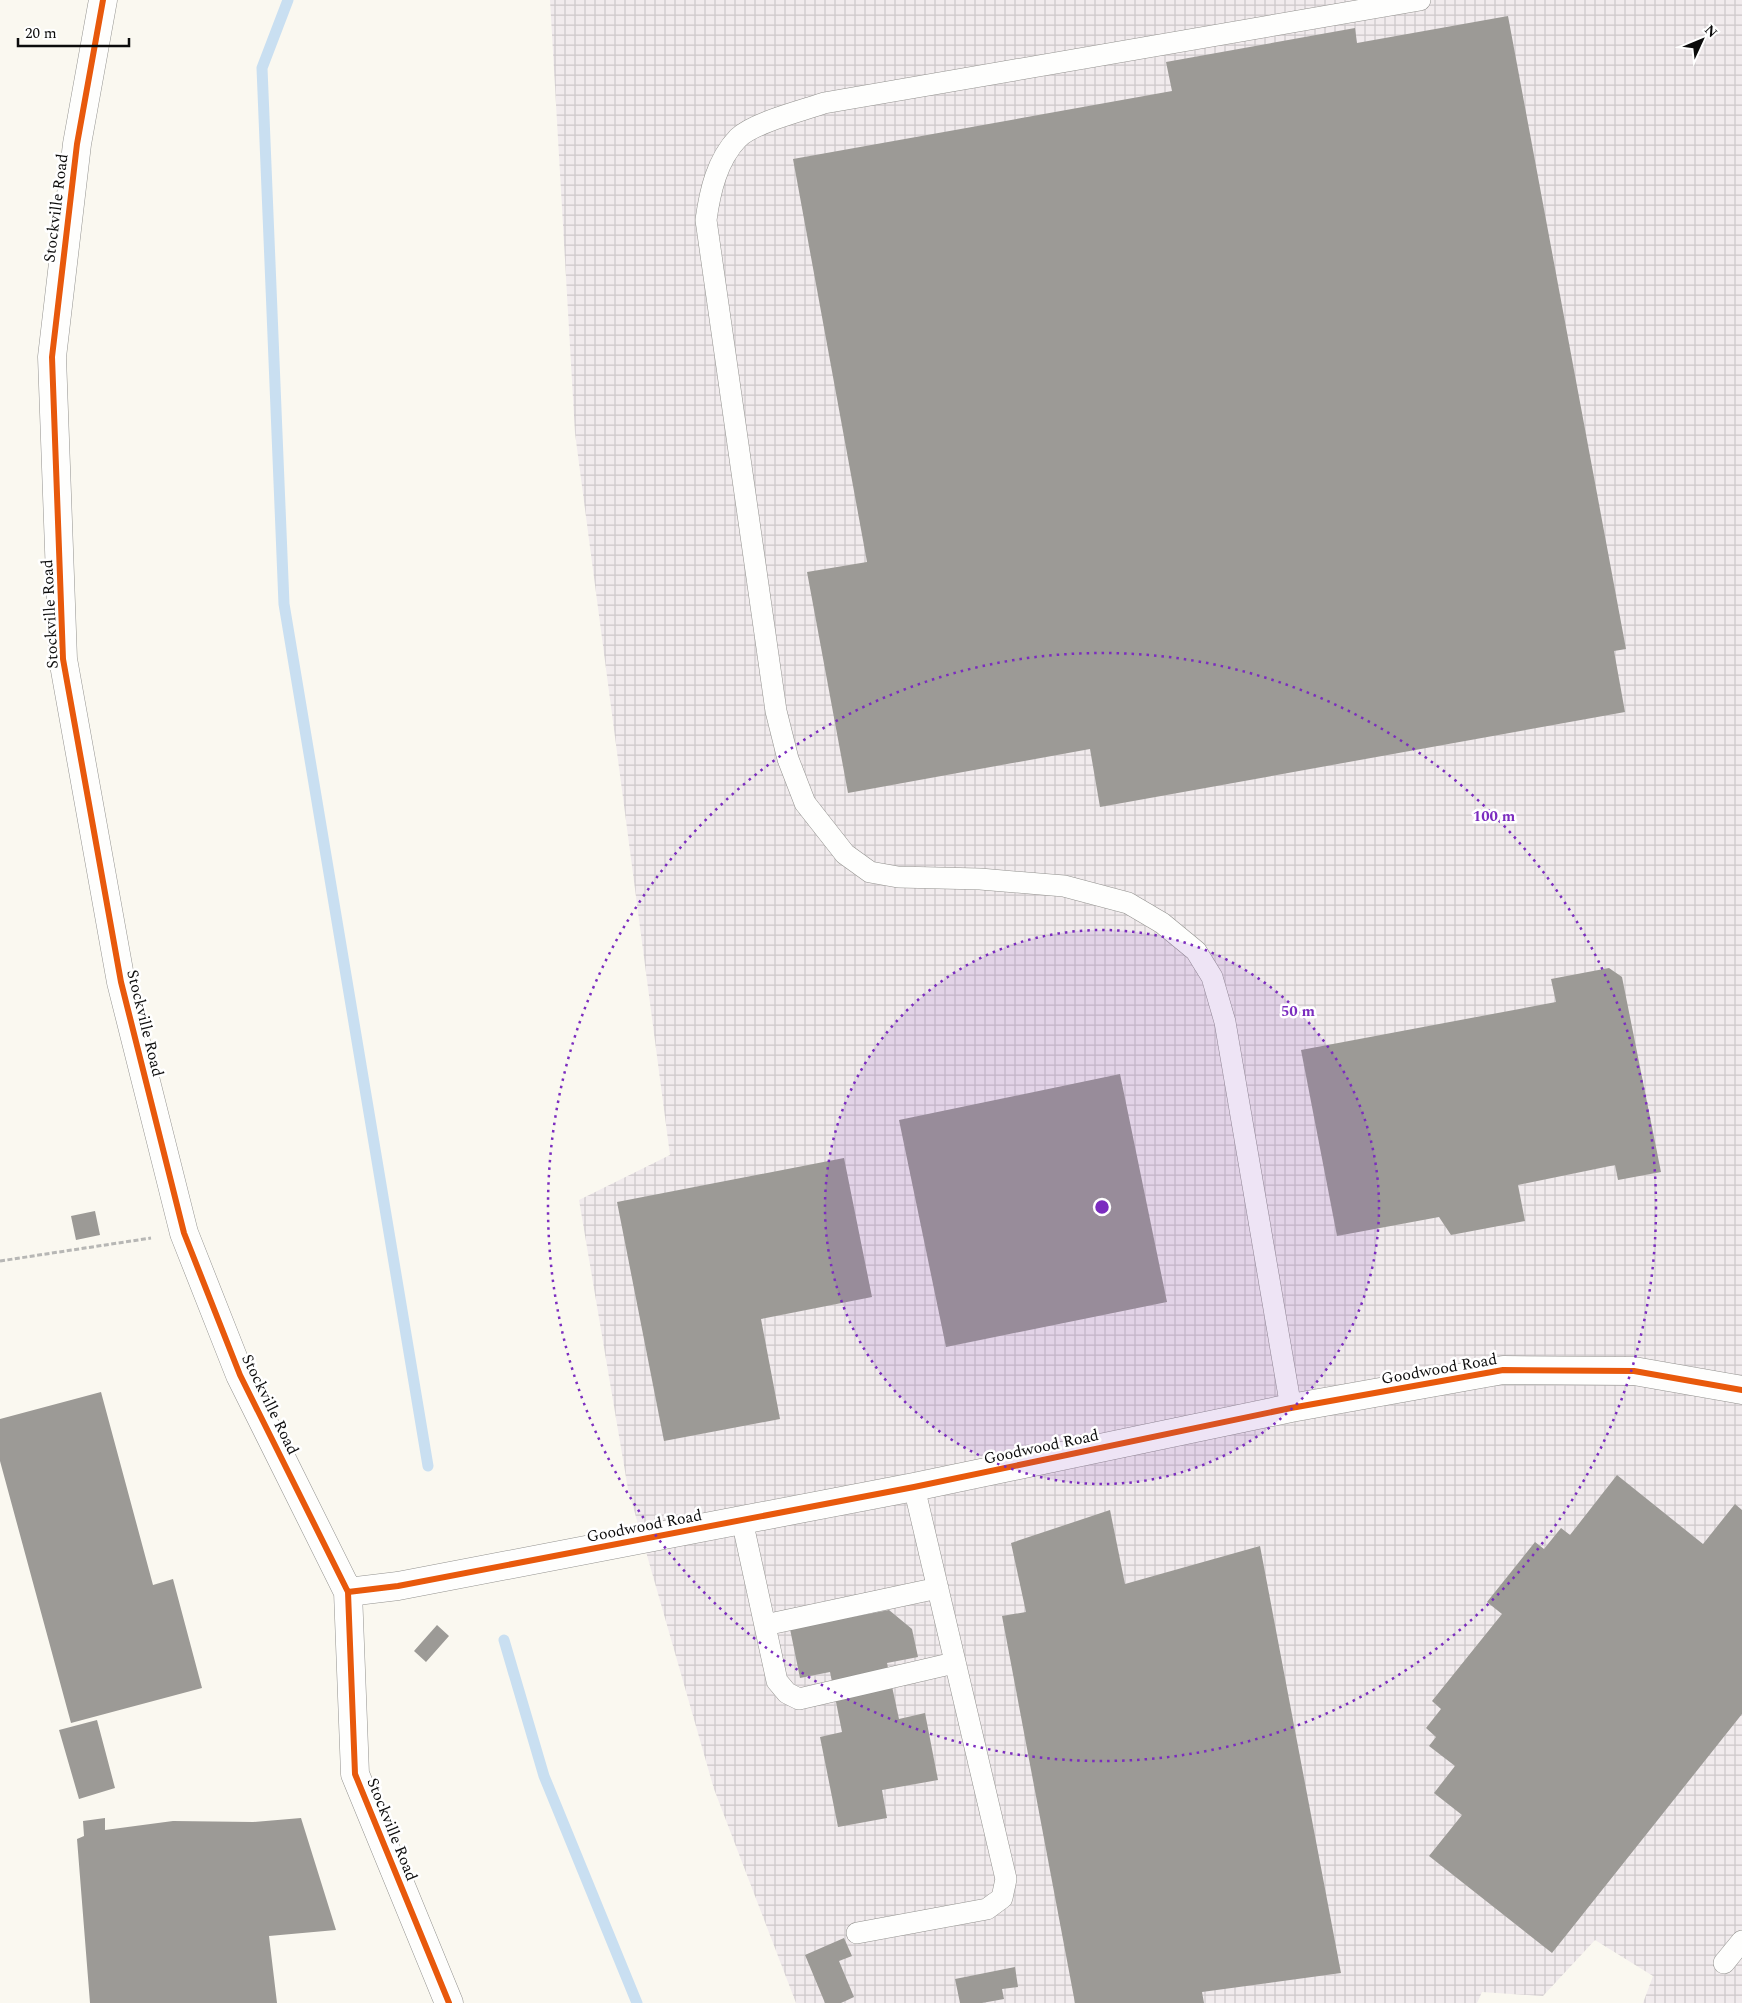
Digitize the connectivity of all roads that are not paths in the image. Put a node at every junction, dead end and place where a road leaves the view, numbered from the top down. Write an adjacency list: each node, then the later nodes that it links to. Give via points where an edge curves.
1 (103, 0): 8 (street, Stockville Road, via 77,144 52,356 63,659 121,982 184,1233 240,1375)
2 (1420, 0): 4 (lane, via 824,103 770,121 739,138 720,163 709,197 706,220 776,710 788,759 805,803 845,854 870,872 898,877 1064,886 1128,903 1196,951 1212,977 1225,1022)
3 (1742, 1390): 4 (street, Goodwood Road, via 1634,1372 1503,1370)
4 (1291, 1408): 5 (street, Goodwood Road)
5 (914, 1487): 6 (street, Goodwood Road); 7 (lane)
6 (742, 1520): 8 (street, Goodwood Road, via 398,1586); 9 (lane)
7 (938, 1588): 9 (lane); 10 (lane)
8 (348, 1592): 14 (street, Stockville Road, via 355,1774)
9 (765, 1625): 10 (lane, via 777,1681 787,1693 800,1699)
10 (954, 1663): 11 (lane, via 1006,1879 1002,1898 987,1909)
11 (857, 1933)
12 (1742, 1941): 13 (lane)
13 (1724, 1963)
14 (449, 2003)

